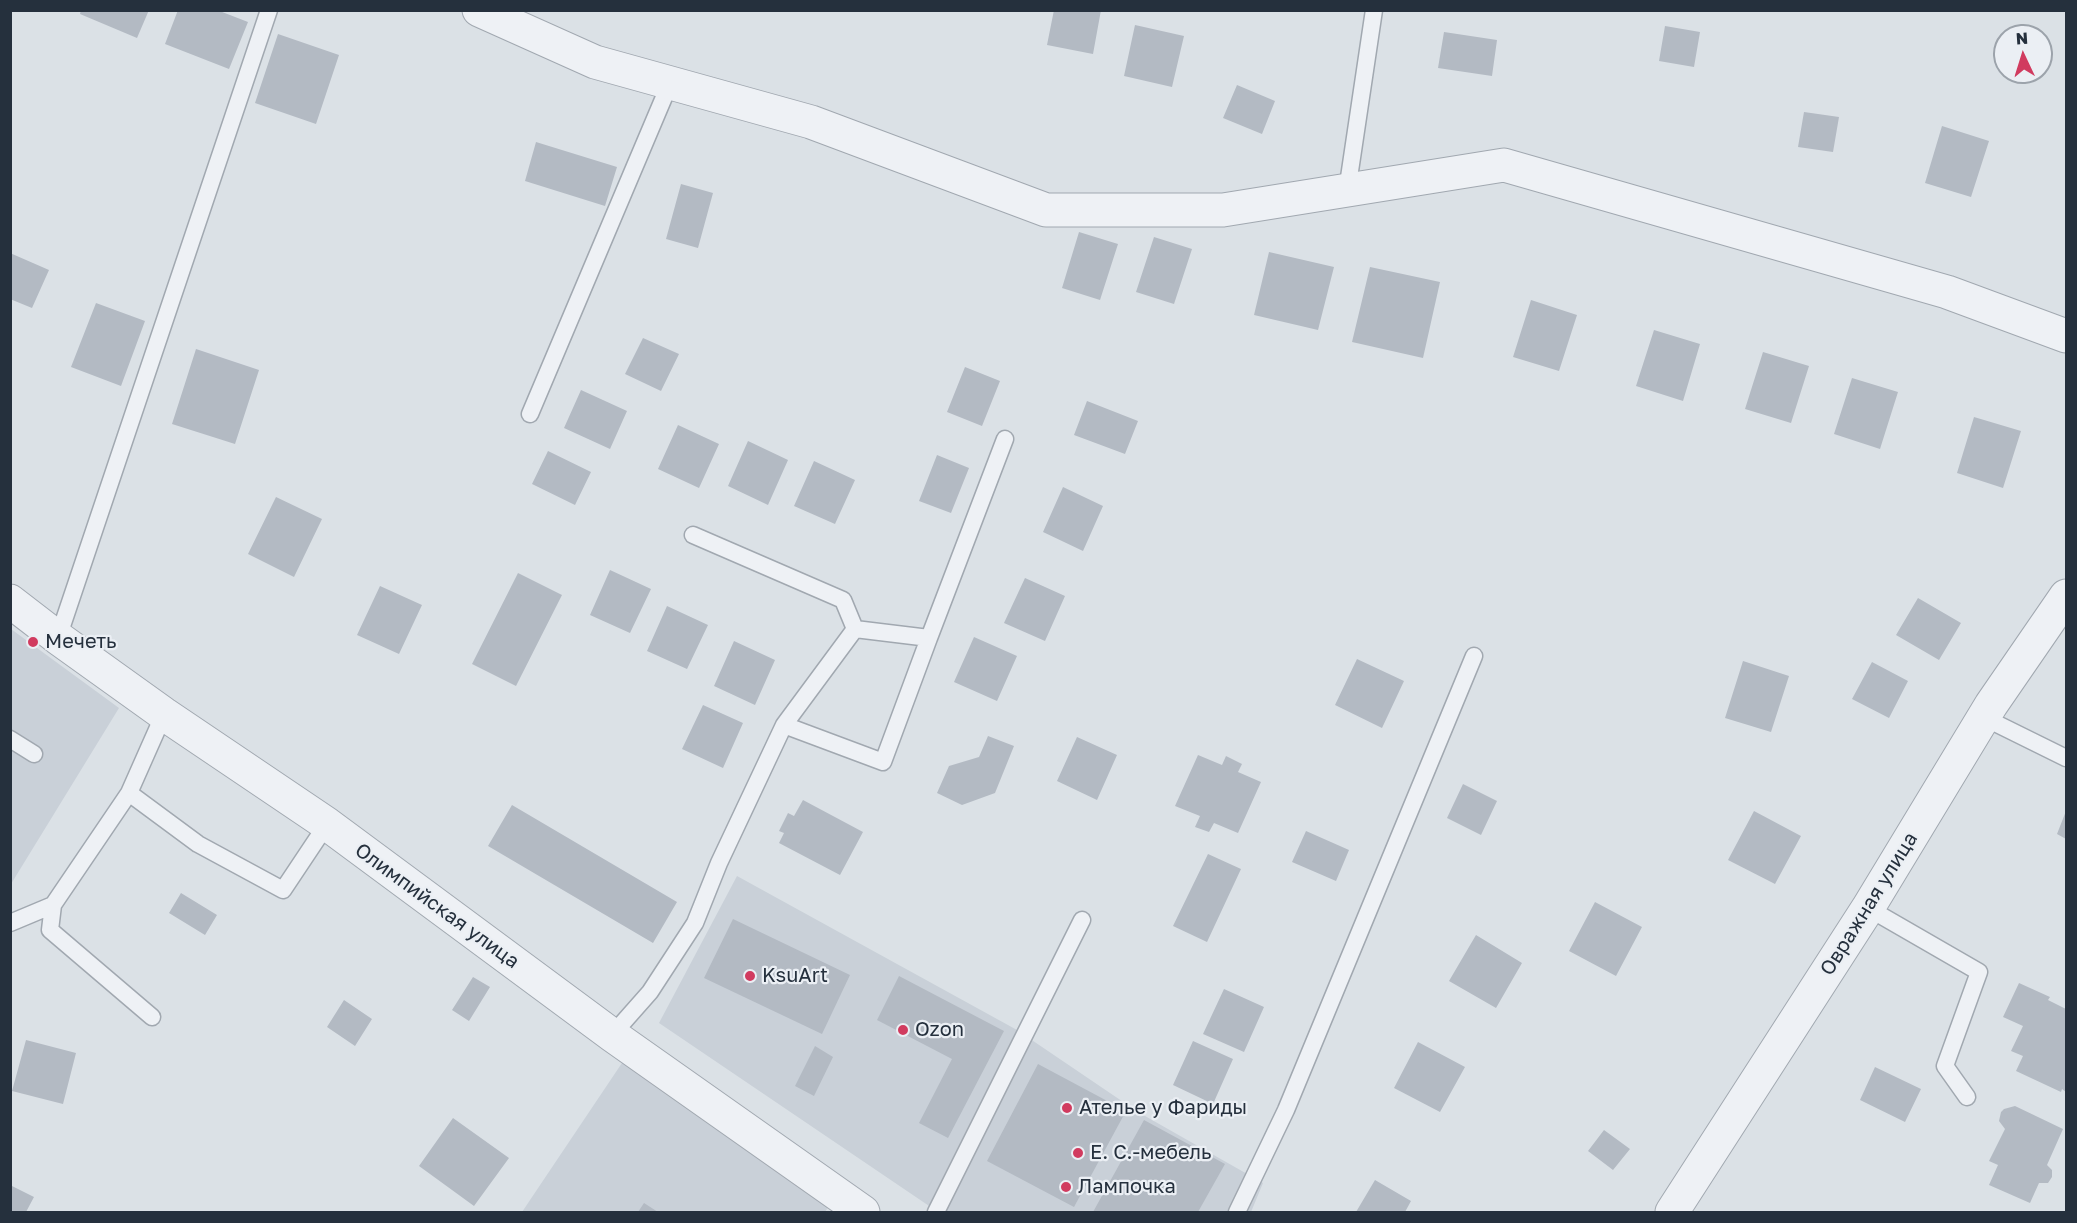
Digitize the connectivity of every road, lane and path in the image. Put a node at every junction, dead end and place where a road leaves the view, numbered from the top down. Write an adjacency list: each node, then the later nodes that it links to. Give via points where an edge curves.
1 (269, 10): 13 (lane)
2 (479, 10): 4 (street, via 595,62)
3 (1374, 10): 5 (lane)
4 (670, 83): 5 (street, via 811,122 1046,210 1223,210); 7 (lane)
5 (1347, 191): 6 (street, via 1504,165 1947,292)
6 (2067, 336)
7 (530, 414)
8 (1005, 439): 14 (lane)
9 (693, 535): 12 (lane, via 843,600)
10 (2067, 596): 17 (street, Овражная улица)
11 (10, 601): 13 (street, Олимпийская улица)
12 (855, 629): 14 (lane); 18 (lane)
13 (58, 638): 16 (street, Олимпийская улица)
14 (929, 638): 18 (lane, via 883,762)
15 (1474, 656): 33 (lane, via 1286,1110)
16 (164, 714): 22 (lane); 23 (street, Олимпийская улица)
17 (1983, 717): 21 (lane); 25 (street, Овражная улица)
18 (784, 725): 29 (lane, via 695,923 650,992)
19 (10, 739): 20 (lane)
20 (34, 754)
21 (2067, 758)
22 (129, 793): 23 (lane, via 198,844 283,890); 24 (lane)
23 (327, 824): 29 (street, Олимпийская улица)
24 (53, 905): 27 (lane); 28 (lane, via 50,930)
25 (1868, 908): 30 (lane, via 1978,972 1946,1066); 34 (street, Овражная улица)
26 (1082, 920): 32 (lane)
27 (10, 923)
28 (152, 1017)
29 (612, 1035): 31 (street, Олимпийская улица)
30 (1967, 1096)
31 (863, 1212)
32 (936, 1212)
33 (1237, 1212)
34 (1672, 1212)

